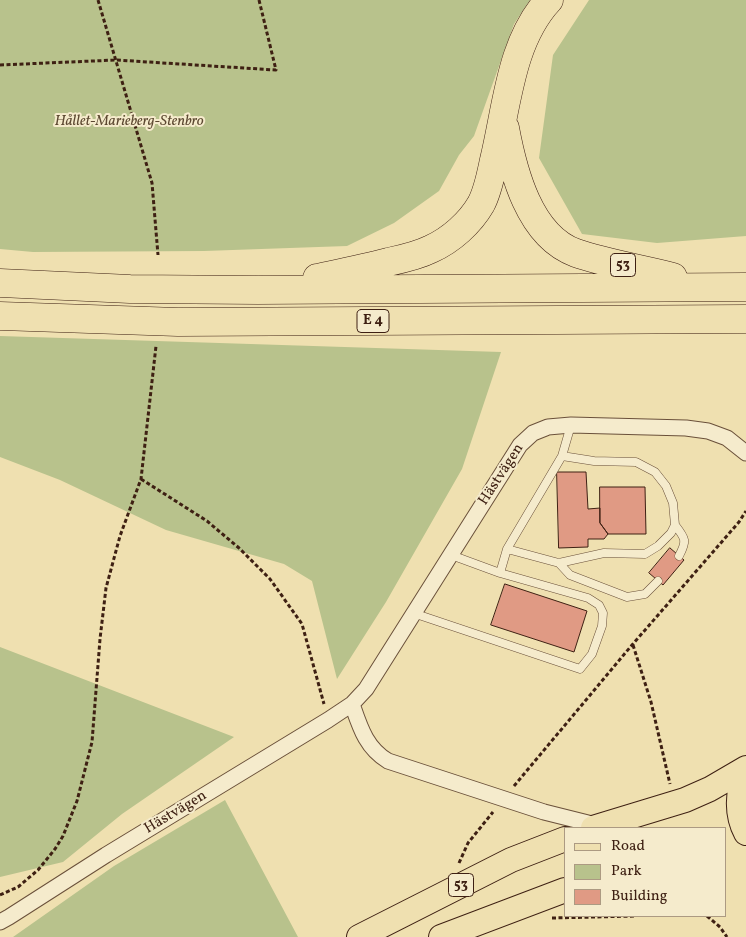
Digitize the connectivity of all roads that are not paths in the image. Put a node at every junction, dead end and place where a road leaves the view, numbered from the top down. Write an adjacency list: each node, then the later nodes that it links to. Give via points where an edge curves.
1 (549, 0): 2 (highway, 53, via 518,55 508,86)
2 (504, 118): 4 (highway, 53, via 522,191 543,228 557,242 575,252); 6 (highway, via 482,203 445,242 412,256)
3 (0, 283): 6 (highway, E 4, via 120,289)
4 (710, 287): 5 (highway, E 4); 6 (highway, E 4)
5 (746, 287)
6 (258, 290)
7 (0, 316): 8 (highway, E 4, via 178,322)
8 (746, 319)
9 (571, 425): 10 (street, Hästvägen, via 708,431 727,438); 11 (lane); 14 (street, Hästvägen, via 533,432 520,445)
10 (746, 453)
11 (562, 456): 12 (lane, via 636,462 655,472 673,503); 13 (lane)
12 (675, 525): 15 (lane, via 684,536 685,545); 16 (lane, via 658,546 645,554 604,553)
13 (507, 549): 16 (lane); 17 (lane)
14 (450, 555): 17 (lane); 19 (street, Hästvägen)
15 (679, 556)
16 (559, 563): 18 (lane, via 570,575 627,597 645,594)
17 (500, 573): 19 (lane, via 588,598 599,605 603,613 602,626 592,654 580,668)
18 (658, 581)
19 (413, 613): 20 (street, Hästvägen, via 366,689)
20 (352, 704): 22 (street, via 368,742 378,755 388,761); 28 (street, Hästvägen)
21 (746, 770): 22 (main road, via 685,800); 23 (main road, via 739,802)
22 (596, 827)
23 (746, 833)
24 (726, 836): 25 (main road)
25 (746, 838)
26 (564, 839): 29 (main road, 53, via 511,860)
27 (564, 890): 30 (main road)
28 (0, 922)
29 (360, 937)
30 (441, 937)

